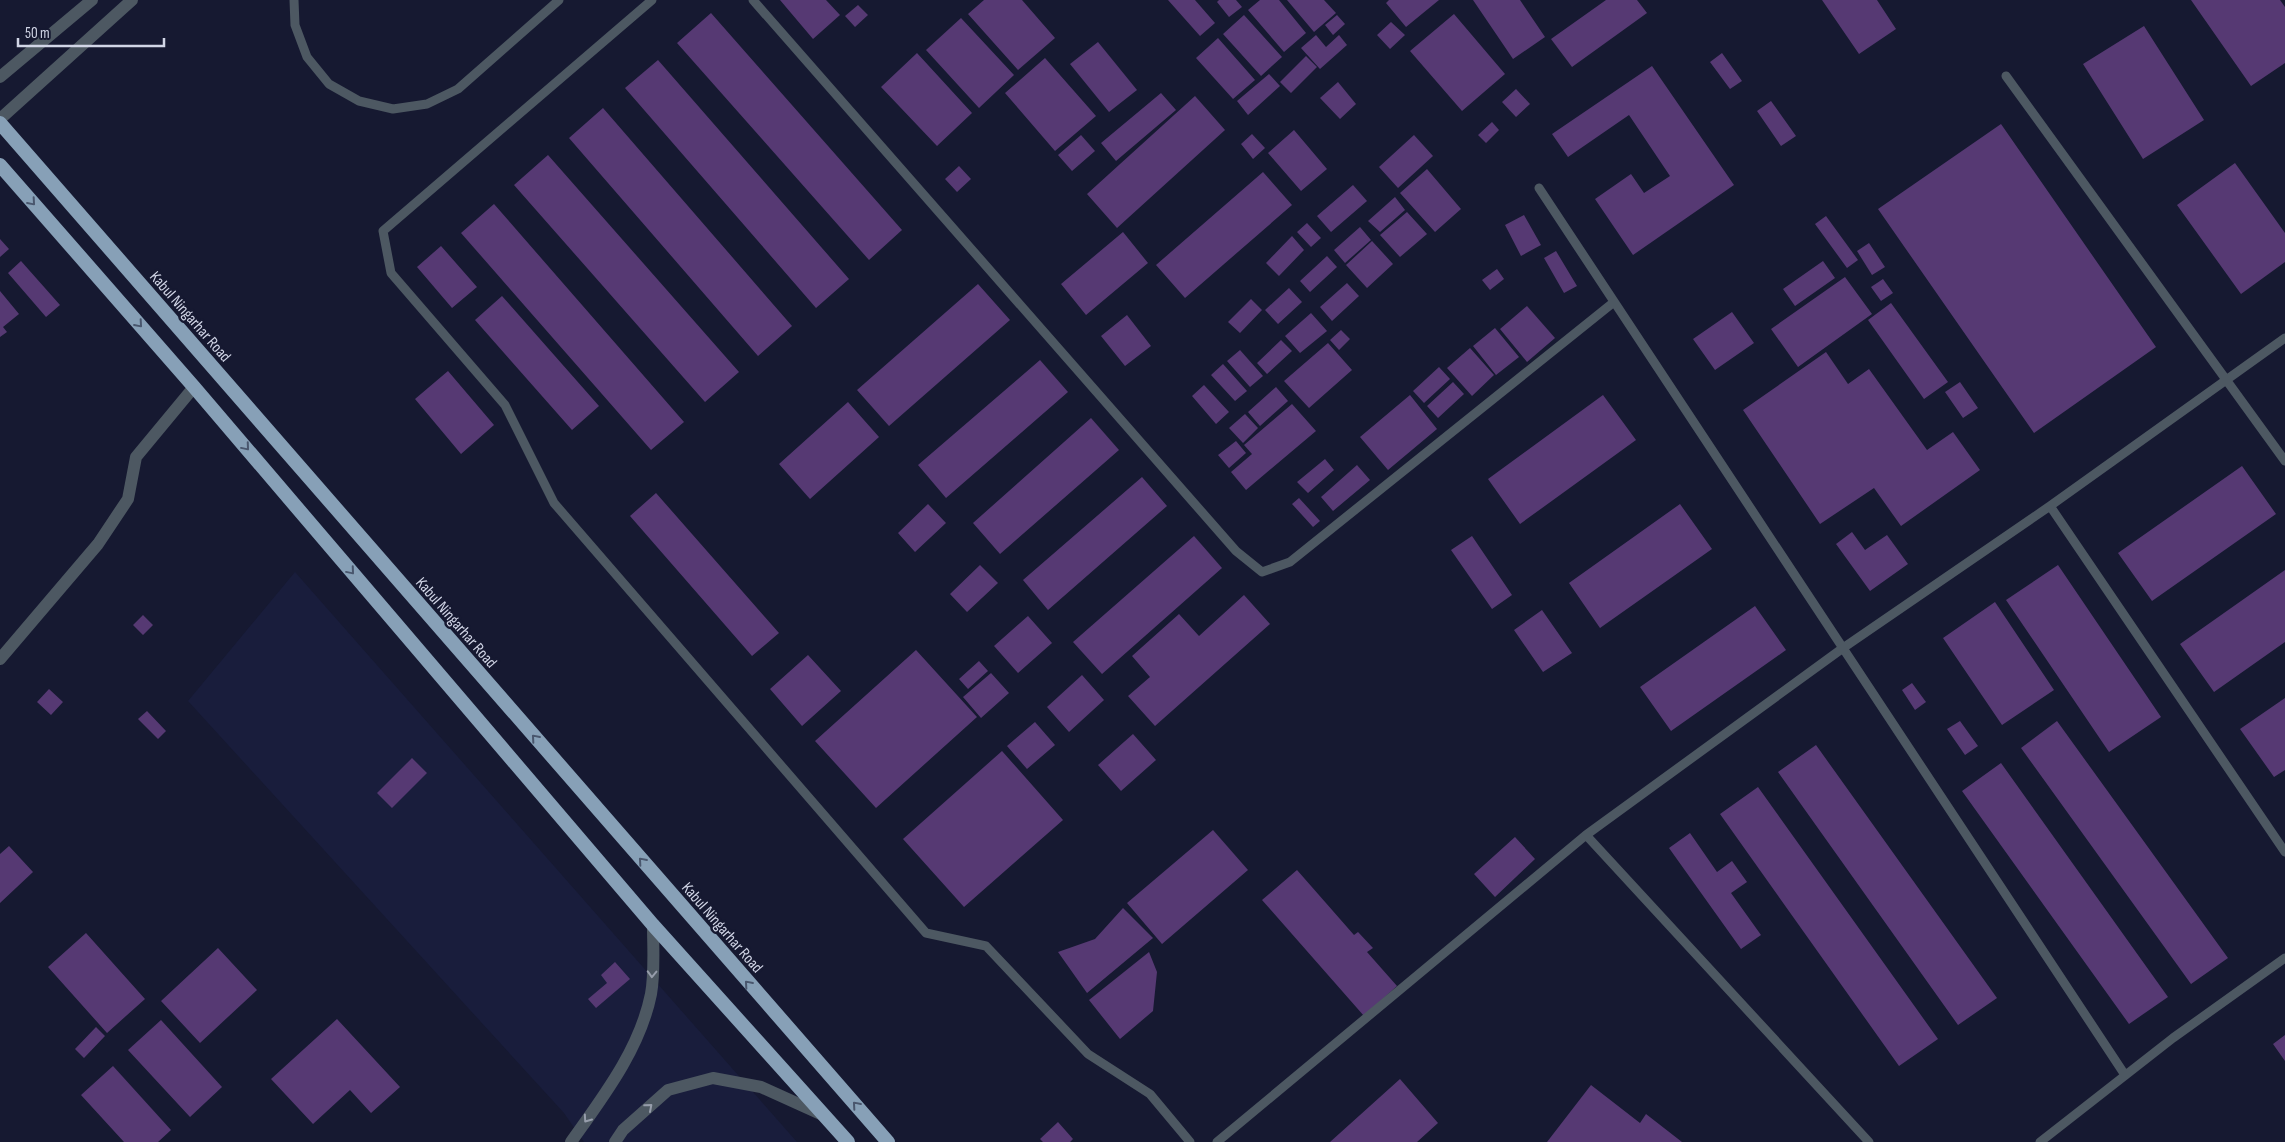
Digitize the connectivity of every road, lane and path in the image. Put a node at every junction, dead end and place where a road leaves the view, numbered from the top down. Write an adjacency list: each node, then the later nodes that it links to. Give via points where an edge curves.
1 (92, 0): 8 (street)
2 (132, 0): 9 (street)
3 (294, 0): 4 (lane, via 295,25 307,57 330,84 359,101 393,108 427,104 458,89)
4 (559, 0)
5 (652, 0): 31 (lane, via 383,230 391,274 505,405 554,503 926,933 986,946 1088,1054 1150,1094)
6 (752, 0): 13 (lane, via 1236,551 1262,572 1290,562)
7 (2006, 76): 15 (lane)
8 (0, 77)
9 (0, 119)
10 (0, 123): 30 (highway, Kabul Ningarhar Road, one-way to 10)
11 (0, 166): 16 (highway, one-way to 16)
12 (1539, 188): 13 (lane)
13 (1614, 302): 19 (lane)
14 (2285, 338): 15 (lane)
15 (2225, 379): 17 (lane); 18 (lane)
16 (194, 387): 20 (street, via 136,457 128,499 98,544); 23 (highway, one-way to 23)
17 (2285, 461)
18 (2050, 506): 19 (lane); 22 (lane)
19 (1843, 648): 21 (lane); 25 (lane)
20 (0, 659)
21 (1586, 834): 32 (lane); 33 (lane)
22 (2285, 852)
23 (653, 925): 26 (highway); 27 (street, one-way to 27, via 651,994 635,1043)
24 (2285, 958): 25 (lane)
25 (2125, 1075): 34 (lane)
26 (825, 1116): 28 (street, one-way to 26, via 623,1130 668,1090 713,1078 761,1087); 29 (highway)
27 (571, 1142)
28 (615, 1142)
29 (848, 1142)
30 (888, 1142)
31 (1190, 1142)
32 (1217, 1142)
33 (1869, 1142)
34 (2040, 1142)

